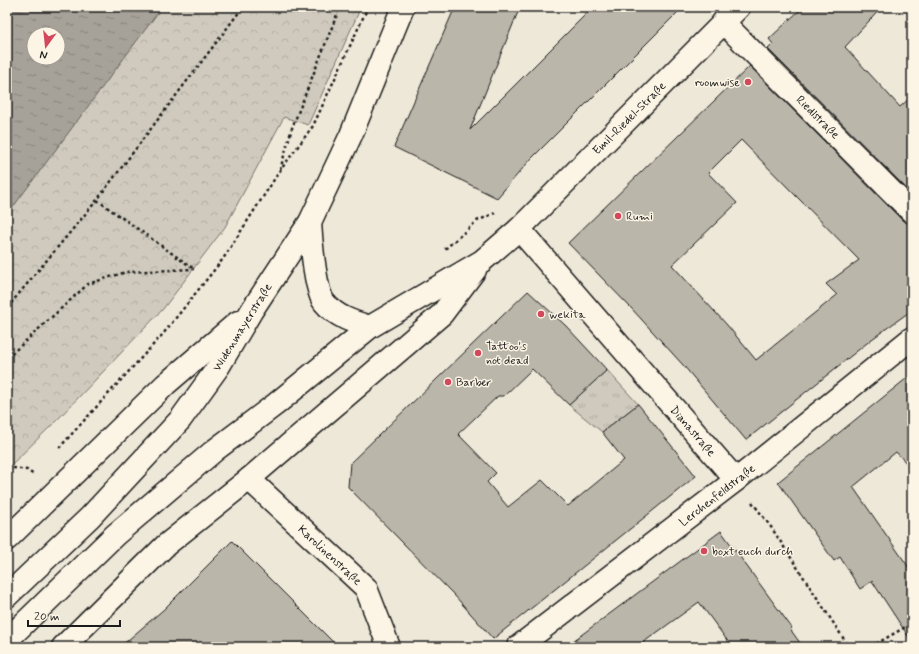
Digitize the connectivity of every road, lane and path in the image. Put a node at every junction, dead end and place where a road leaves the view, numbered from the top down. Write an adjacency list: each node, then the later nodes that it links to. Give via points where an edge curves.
1 (243, 7): 8 (path)
2 (340, 7): 7 (path, via 292,128)
3 (368, 7): 7 (path, via 313,126)
4 (403, 7): 10 (main road, Widenmayerstraße, via 351,135)
5 (738, 7): 6 (main road, Emil-Riedel-Straße)
6 (723, 22): 9 (main road, Riedlstraße); 11 (main road, Emil-Riedel-Straße)
7 (279, 172): 18 (path, via 223,259 172,323)
8 (97, 200): 13 (path); 17 (path, via 194,269 126,272 88,284)
9 (912, 212)
10 (310, 222): 14 (main road, Widenmayerstraße); 15 (main road, via 314,263 323,301 345,320)
11 (519, 229): 12 (main road); 22 (main road, Dianastraße)
12 (482, 261): 15 (main road); 21 (main road, via 442,314)
13 (7, 308)
14 (252, 310): 23 (main road, via 166,384); 24 (main road, Widenmayerstraße, via 219,366 180,420 90,517)
15 (370, 327): 26 (main road, via 216,450 115,535)
16 (912, 338): 22 (main road, Lerchenfeldstraße)
17 (7, 358)
18 (54, 453)
19 (7, 467): 20 (path, via 27,470 34,475)
20 (39, 469)
21 (249, 479): 27 (main road, via 166,545); 28 (main road, Karolinenstraße, via 366,588)
22 (736, 480): 29 (main road, Lerchenfeldstraße); 30 (path, via 771,527)
23 (7, 539)
24 (7, 596)
25 (912, 623): 31 (path)
26 (7, 640)
27 (63, 647)
28 (389, 647)
29 (518, 647)
30 (849, 647)
31 (871, 647)

